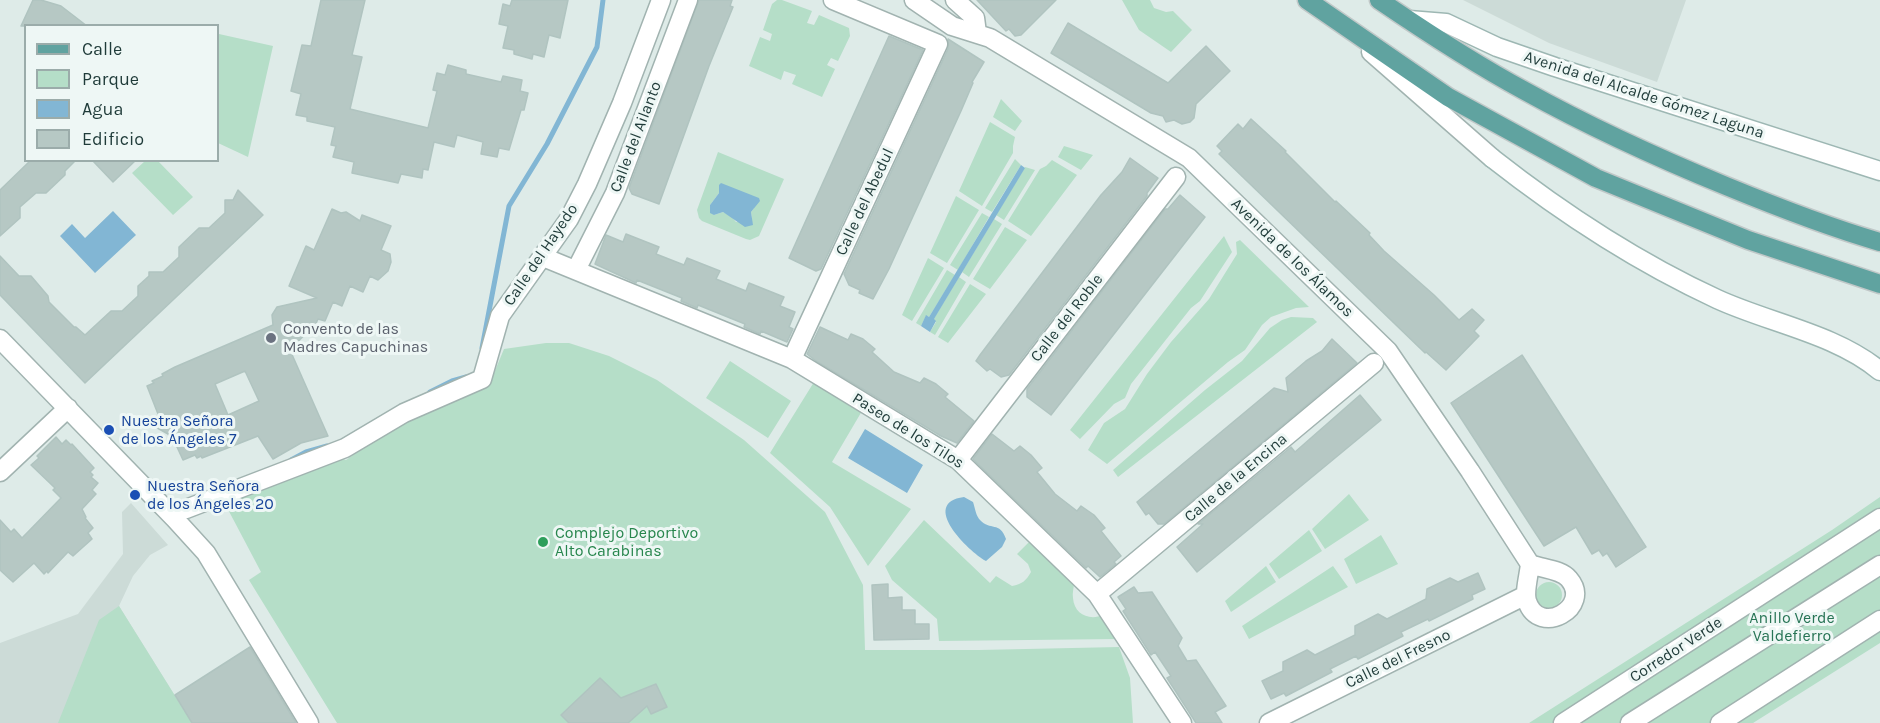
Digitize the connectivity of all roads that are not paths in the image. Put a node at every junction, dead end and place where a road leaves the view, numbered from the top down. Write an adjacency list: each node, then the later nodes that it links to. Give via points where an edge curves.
1 (661, 0): 14 (street, Calle del Hayedo, via 601,154 569,219)
2 (688, 0): 15 (street, Calle del Ailanto, via 615,193)
3 (833, 0): 18 (street, Calle del Abedul, via 938,44)
4 (914, 0): 10 (street, Avenida de los Álamos, via 952,26)
5 (955, 0): 10 (street, via 975,18)
6 (1307, 0): 9 (main road)
7 (1379, 0): 8 (main road, Avenida del Alcalde Gómez Laguna)
8 (1409, 20): 11 (street, Avenida del Alcalde Gómez Laguna, via 1446,23 1497,47 1555,67); 13 (main road, Avenida del Alcalde Gómez Laguna, via 1524,91 1646,152 1756,199)
9 (1341, 24): 16 (main road, via 1448,97 1596,177 1748,240); 20 (street, via 1492,158 1616,246 1718,300 1852,352)
10 (977, 33): 26 (street, Avenida de los Álamos, via 1189,158 1203,171 1388,351)
11 (1880, 171)
12 (1176, 177): 22 (street, Calle del Roble)
13 (1880, 242)
14 (543, 257): 15 (street, Paseo de los Tilos); 24 (street, Calle del Hayedo, via 500,316 482,379 404,413 345,448)
15 (576, 270): 18 (street, Paseo de los Tilos)
16 (1880, 284)
17 (0, 339): 21 (street)
18 (792, 359): 22 (street, Paseo de los Tilos)
19 (1374, 363): 28 (street, Calle de la Encina)
20 (1880, 371)
21 (68, 408): 23 (street); 31 (street, via 206,553)
22 (958, 459): 28 (street, Paseo de los Tilos)
23 (0, 472)
24 (186, 509)
25 (1880, 519): 34 (street, Corredor Verde)
26 (1530, 564): 29 (street); 29 (street, via 1555,570 1569,579 1573,603 1562,615 1546,618 1532,610)
27 (1880, 565): 35 (street)
28 (1097, 594): 32 (street, Paseo de los Tilos)
29 (1526, 595): 33 (street, Calle del Fresno)
30 (1880, 620): 36 (street)
31 (309, 723)
32 (1182, 723)
33 (1269, 723)
34 (1563, 723)
35 (1630, 723)
36 (1720, 723)

